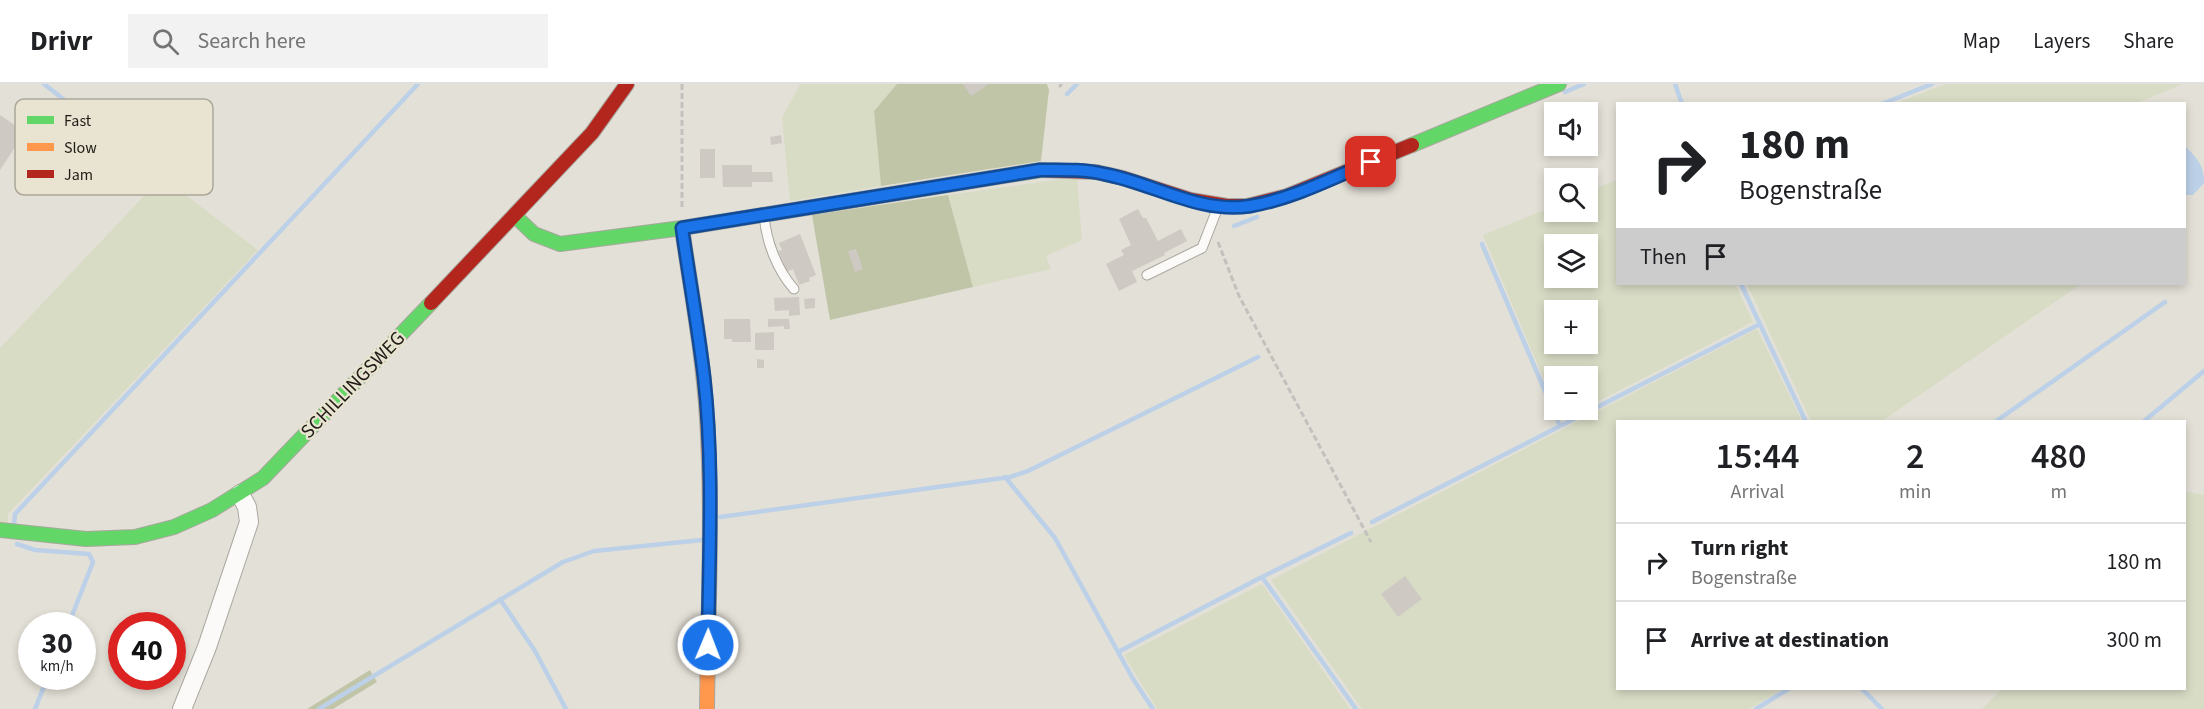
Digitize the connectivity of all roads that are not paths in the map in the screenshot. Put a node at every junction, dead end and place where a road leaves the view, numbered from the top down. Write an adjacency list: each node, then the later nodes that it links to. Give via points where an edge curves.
1 (627, 84): 5 (street, SCHILLINGSWEG, via 592,133)
2 (1558, 84): 3 (street, via 1287,196 1249,206)
3 (1218, 206): 4 (street, via 1196,203 1105,174 1040,170); 7 (lane, via 1202,248)
4 (764, 214): 6 (street); 8 (lane, via 765,232 784,278)
5 (515, 216): 6 (street, via 534,234 560,244); 9 (street, SCHILLINGSWEG, via 263,478)
6 (682, 228): 12 (street, via 707,420)
7 (1146, 274)
8 (794, 289)
9 (240, 494): 10 (street, SCHILLINGSWEG, via 192,519 117,539); 11 (street, via 249,522)
10 (0, 530)
11 (182, 709)
12 (707, 709)

